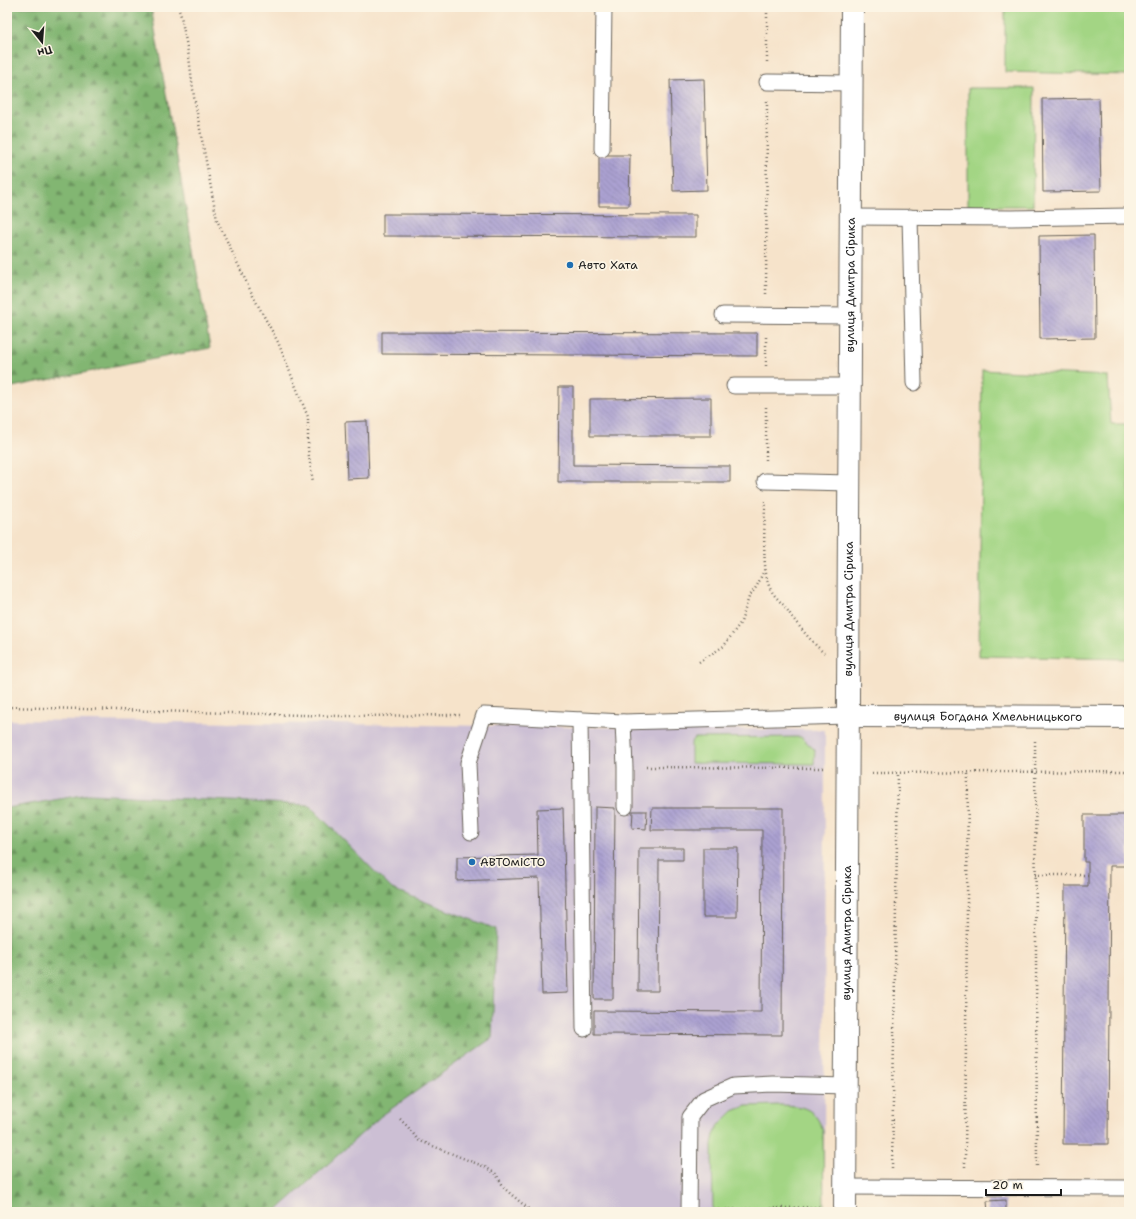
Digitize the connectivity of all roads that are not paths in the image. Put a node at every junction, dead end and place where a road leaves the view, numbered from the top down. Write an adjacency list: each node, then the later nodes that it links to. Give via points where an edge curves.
1 (604, 7): 5 (lane)
2 (852, 7): 4 (street, вулиця Дмитра Сірика)
3 (767, 82): 4 (lane)
4 (852, 83): 7 (street, вулиця Дмитра Сірика)
5 (602, 149)
6 (1129, 216): 8 (lane)
7 (851, 217): 8 (lane); 10 (street, вулиця Дмитра Сірика)
8 (910, 218): 11 (lane)
9 (723, 315): 10 (lane)
10 (850, 316): 13 (street, вулиця Дмитра Сірика)
11 (914, 383)
12 (734, 386): 13 (lane)
13 (850, 386): 15 (street, вулиця Дмитра Сірика)
14 (766, 481): 15 (lane)
15 (849, 483): 16 (street, вулиця Дмитра Сірика)
16 (848, 716): 17 (street, вулиця Богдана Хмельницького); 19 (lane); 23 (street, вулиця Дмитра Сірика)
17 (1129, 717)
18 (580, 720): 19 (lane); 21 (lane, via 484,715 468,763); 22 (lane)
19 (624, 722): 20 (lane)
20 (625, 807)
21 (471, 832)
22 (584, 1029)
23 (846, 1086): 25 (street, вулиця Дмитра Сірика); 26 (lane, via 733,1086 704,1099 690,1117)
24 (1129, 1188): 25 (lane, via 891,1187)
25 (845, 1202)
26 (689, 1211)

